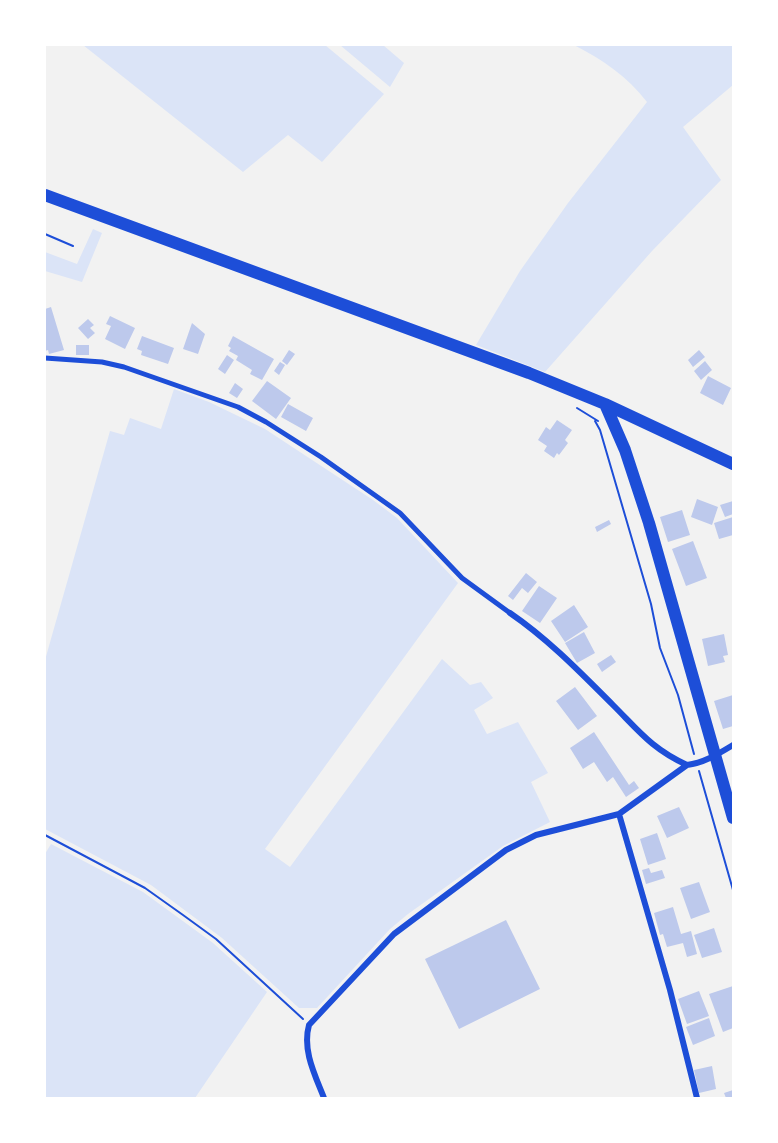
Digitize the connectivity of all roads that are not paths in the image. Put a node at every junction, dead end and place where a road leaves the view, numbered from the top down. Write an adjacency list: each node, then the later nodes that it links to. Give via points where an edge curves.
1 (45, 195): 3 (main road)
2 (45, 358): 5 (street, via 124,367 258,417 400,513 462,578)
3 (605, 404): 4 (main road); 7 (main road, via 649,523)
4 (733, 464)
5 (510, 613): 8 (street, via 552,644 648,742)
6 (733, 745): 7 (street)
7 (715, 756): 8 (street); 10 (main road)
8 (687, 765): 9 (street)
9 (618, 814): 11 (street, via 536,835 506,850 394,934 309,1025 308,1051); 12 (street)
10 (733, 818)
11 (324, 1098)
12 (697, 1098)

